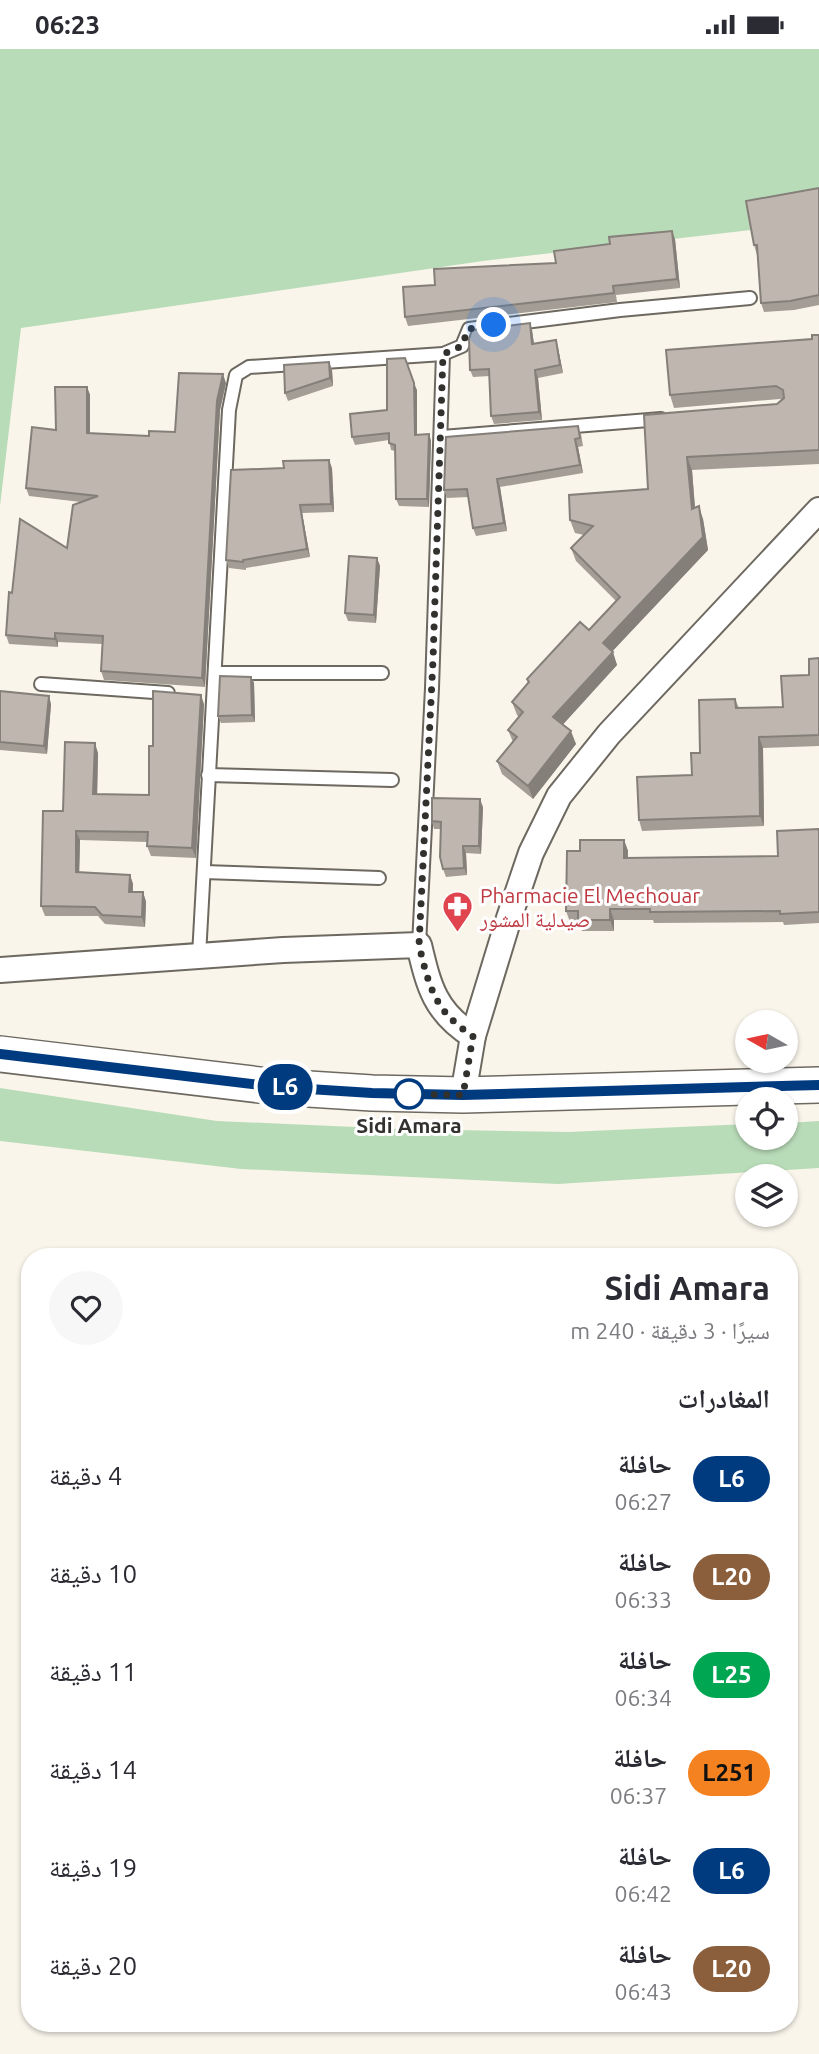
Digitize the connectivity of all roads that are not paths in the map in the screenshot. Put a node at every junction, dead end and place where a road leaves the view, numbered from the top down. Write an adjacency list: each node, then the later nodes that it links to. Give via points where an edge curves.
1 (750, 298): 2 (lane, via 468,329 462,346)
2 (443, 354): 4 (lane); 6 (lane, via 249,366 236,375 229,410)
3 (676, 417): 4 (lane)
4 (442, 437): 14 (lane)
5 (819, 510): 17 (street, via 609,734 559,796 531,853)
6 (215, 673): 7 (lane); 9 (lane)
7 (382, 673)
8 (41, 684): 9 (lane)
9 (201, 695): 10 (lane)
10 (208, 775): 11 (lane); 12 (lane)
11 (393, 780)
12 (204, 872): 13 (lane); 15 (lane)
13 (379, 878)
14 (419, 945): 15 (street); 17 (street, via 429,986 440,1007 453,1024)
15 (199, 956): 16 (street)
16 (0, 971)
17 (473, 1036): 20 (street)
18 (0, 1054): 20 (street, via 277,1087)
19 (819, 1085): 20 (street)
20 (463, 1095)

